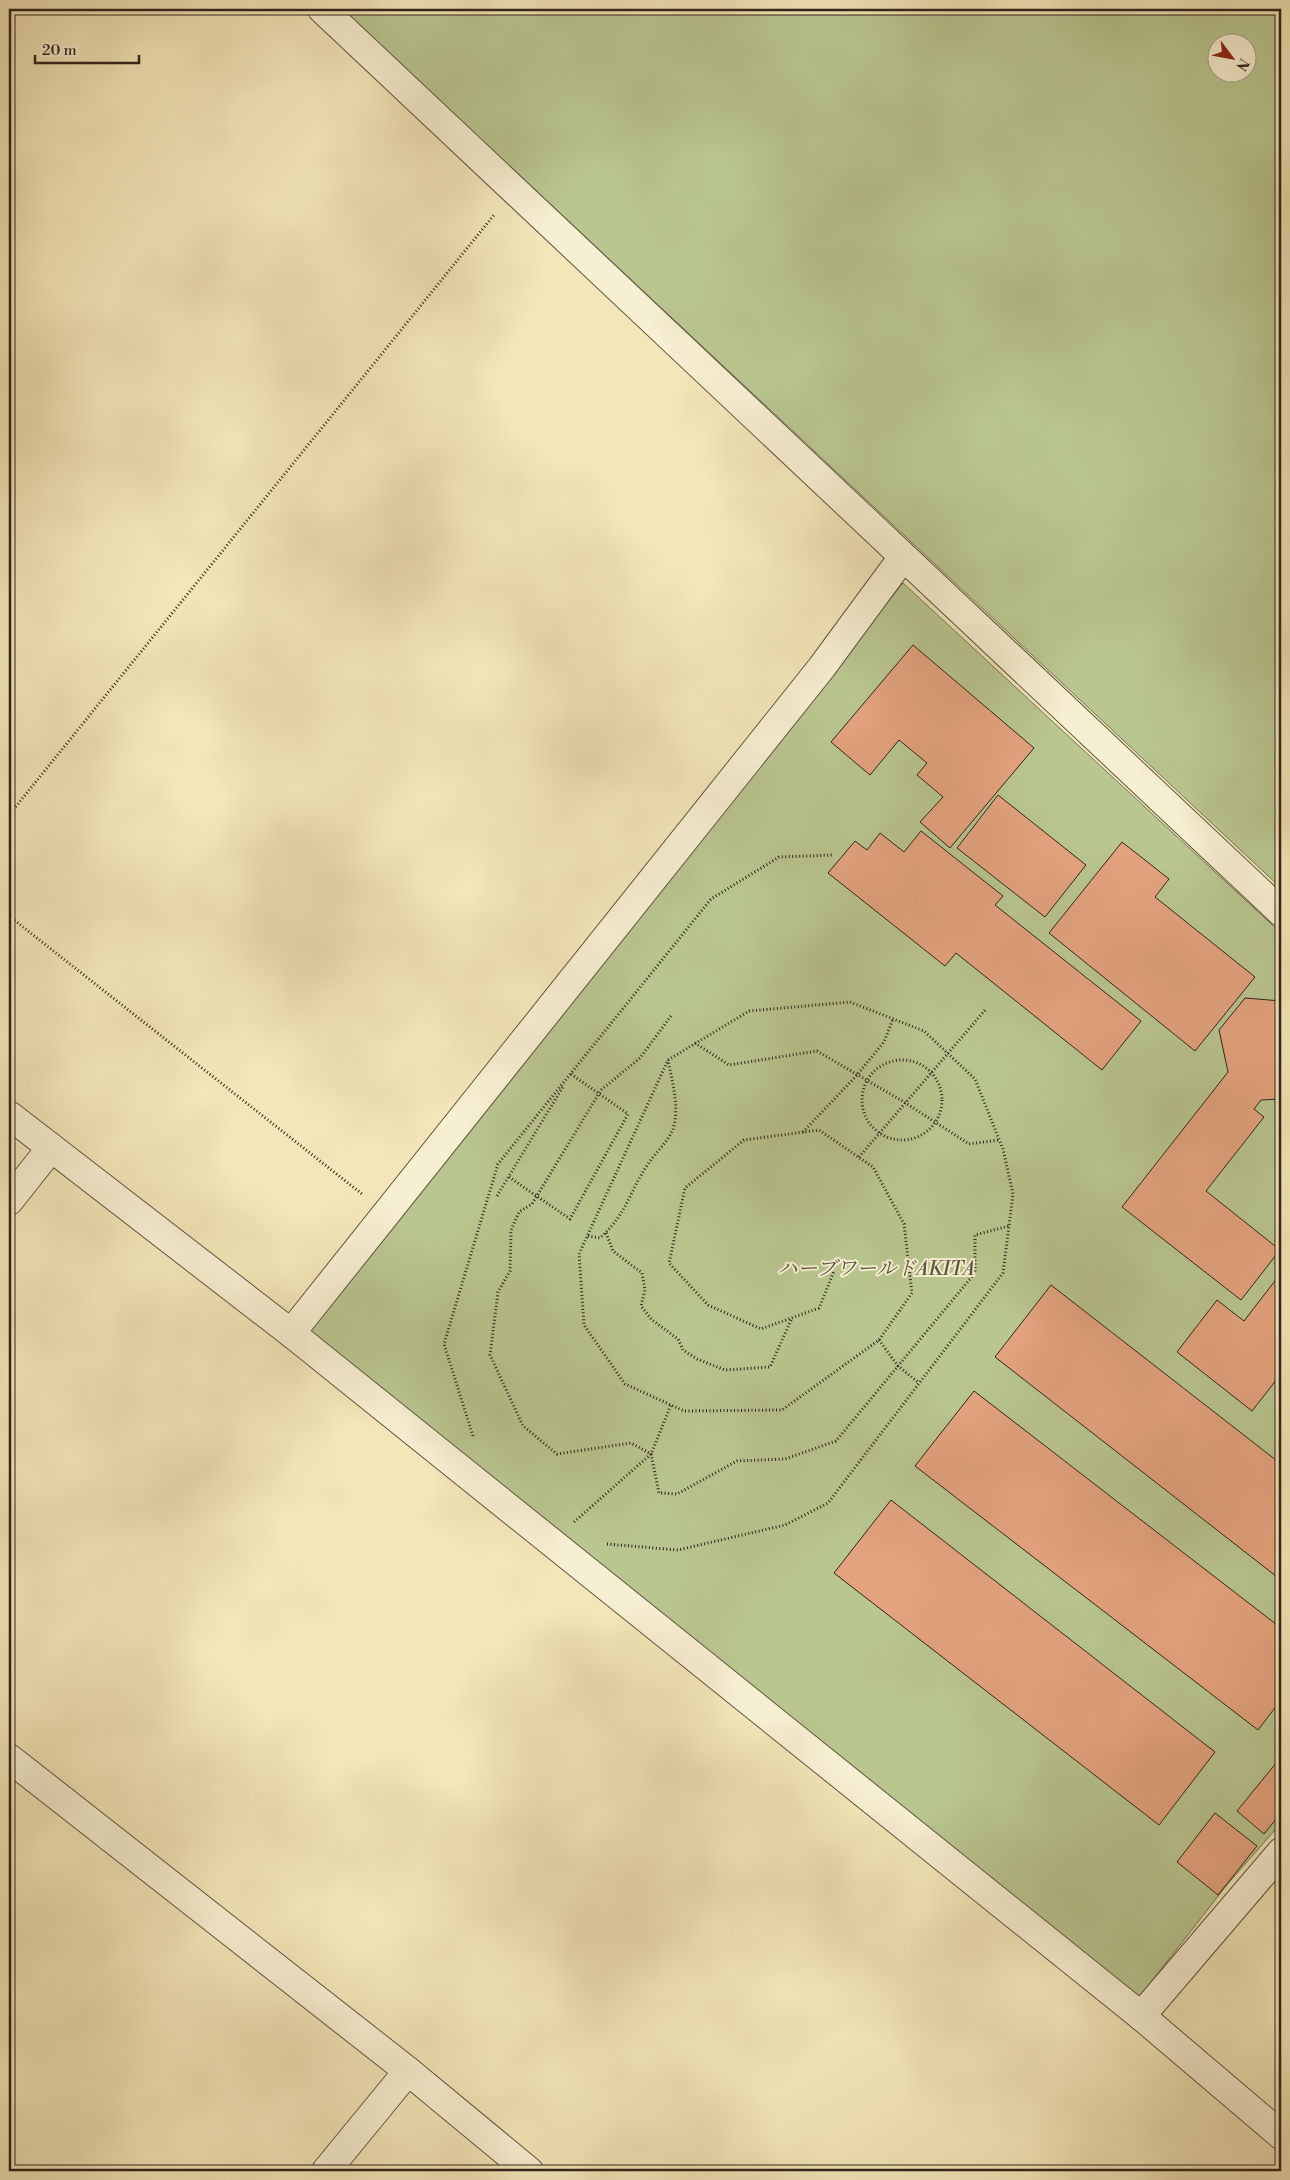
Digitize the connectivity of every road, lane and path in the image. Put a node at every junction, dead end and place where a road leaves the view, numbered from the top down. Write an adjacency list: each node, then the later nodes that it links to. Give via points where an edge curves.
1 (322, 9): 2 (street)
2 (514, 191): 3 (street); 4 (path)
3 (902, 557): 6 (street); 29 (street, via 822,667)
4 (9, 816)
5 (834, 855): 14 (path, via 779,857 711,899)
6 (1281, 912)
7 (9, 916): 29 (path)
8 (986, 1009): 12 (path)
9 (671, 1016): 17 (path, via 640,1058)
10 (893, 1019): 11 (path, via 850,1002 748,1010); 12 (path, via 924,1031); 15 (path, via 884,1042)
11 (695, 1043): 13 (path); 15 (path, via 729,1064 817,1051)
12 (948, 1053): 18 (path); 22 (path, via 975,1079)
13 (668, 1060): 31 (path, via 676,1101 673,1130 648,1164 624,1210); 32 (path)
14 (571, 1074): 17 (path); 25 (path); 40 (path, via 498,1164 444,1344 472,1435)
15 (856, 1075): 16 (path); 21 (path)
16 (867, 1081): 18 (path); 20 (path, via 862,1091 865,1117 883,1136 909,1140 921,1136); 20 (path, via 877,1068 889,1061 916,1061 928,1068 938,1079 942,1092 943,1105)
17 (599, 1094): 27 (path); 27 (path, via 628,1114 570,1219)
18 (904, 1102): 20 (path); 24 (path)
19 (9, 1115): 23 (street)
20 (936, 1123): 22 (path, via 970,1144)
21 (803, 1132): 24 (path, via 819,1130); 34 (path, via 744,1140 685,1188 670,1263 708,1305 761,1329)
22 (999, 1140): 30 (path, via 1013,1194)
23 (51, 1148): 28 (street); 35 (street)
24 (859, 1157): 36 (path, via 873,1167 904,1224 912,1293)
25 (509, 1177): 26 (path); 27 (path)
26 (497, 1196)
27 (537, 1197): 41 (path, via 519,1212 511,1230 510,1271 498,1292 490,1355 523,1426 557,1454 631,1443)
28 (9, 1201)
29 (386, 1212): 35 (street)
30 (1009, 1226): 37 (path, via 974,1235 975,1273); 38 (path, via 1003,1273)
31 (606, 1233): 32 (path, via 600,1238); 34 (path, via 613,1251 642,1273 645,1290 641,1306 652,1320 678,1339 683,1350 697,1359 725,1370 770,1367)
32 (588, 1236): 39 (path, via 579,1254 584,1325 625,1384)
33 (834, 1271): 34 (path, via 819,1308)
34 (792, 1317)
35 (291, 1333): 46 (street)
36 (878, 1340): 37 (path); 39 (path, via 782,1410 684,1411)
37 (898, 1366): 38 (path); 41 (path, via 836,1441 785,1459 737,1461 677,1494 659,1493)
38 (919, 1383): 43 (path, via 828,1503 785,1525 678,1550)
39 (671, 1405): 41 (path)
40 (478, 1443)
41 (651, 1454): 42 (path)
42 (572, 1524)
43 (602, 1544)
44 (9, 1758): 47 (street)
45 (1281, 1852): 46 (street)
46 (1141, 2016): 48 (street)
47 (408, 2071): 49 (street); 50 (street)
48 (1281, 2135)
49 (326, 2171)
50 (529, 2171)

